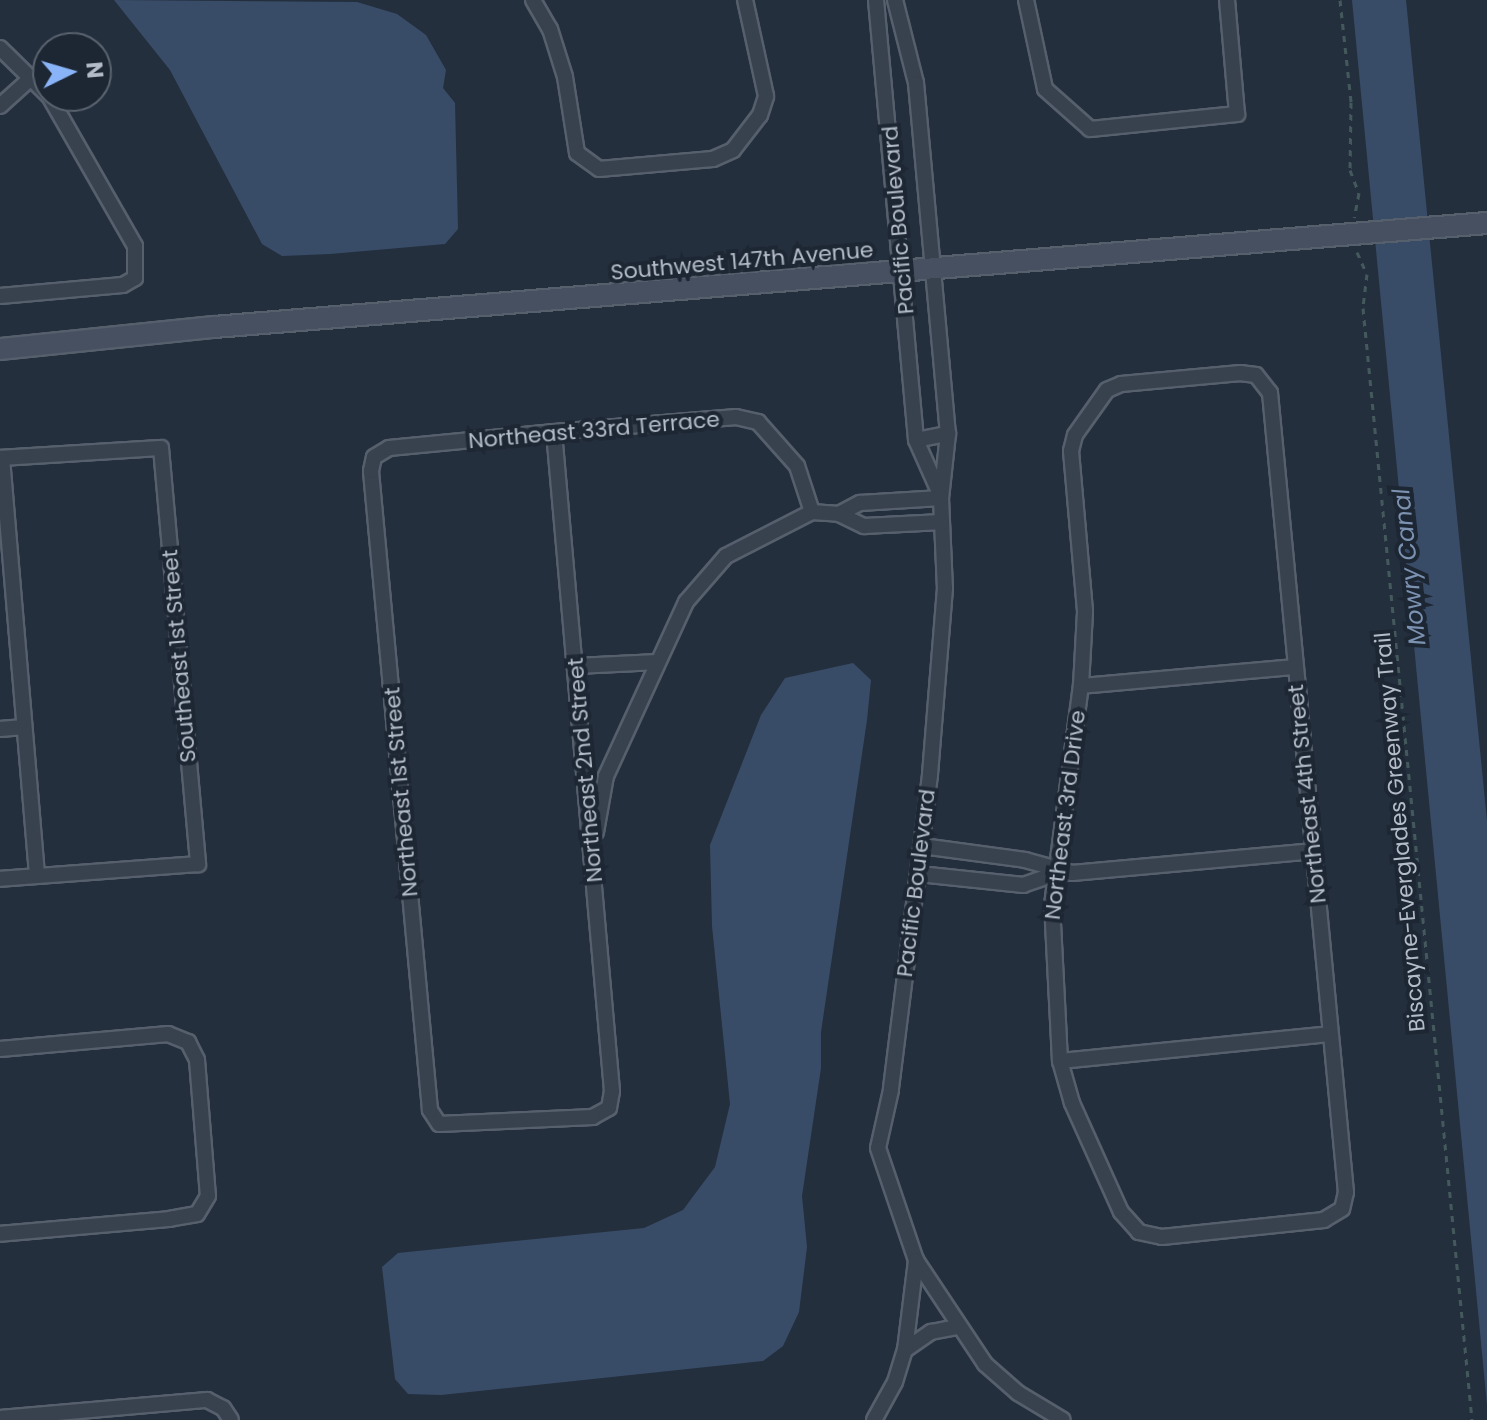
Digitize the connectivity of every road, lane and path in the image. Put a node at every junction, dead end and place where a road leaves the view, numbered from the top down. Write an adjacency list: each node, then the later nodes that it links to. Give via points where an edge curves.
1 (533, 0): 2 (street, via 558,53 571,134 585,163 599,169 713,159 733,150 760,115 766,96)
2 (745, 0)
3 (876, 0): 15 (street, Pacific Boulevard)
4 (895, 0): 14 (street, Pacific Boulevard, via 916,83)
5 (1026, 0): 6 (street, via 1045,89 1090,129 1237,114)
6 (1227, 0)
7 (1340, 0): 13 (path, Biscayne-Everglades Greenway Trail, via 1351,102 1350,170 1359,193)
8 (0, 48): 9 (street)
9 (31, 78): 10 (street)
10 (0, 106)
11 (57, 112): 16 (street, via 135,246 135,278 123,285)
12 (1487, 223): 13 (street, Southwest 147th Avenue)
13 (1357, 235): 14 (street, Southwest 147th Avenue); 56 (path, Biscayne-Everglades Greenway Trail, via 1367,274 1363,308)
14 (936, 270): 15 (street, Southwest 147th Avenue); 20 (street, Pacific Boulevard)
15 (904, 272): 17 (street, Southwest 147th Avenue); 21 (street, Pacific Boulevard)
16 (0, 296)
17 (0, 349)
18 (1107, 390): 31 (street, Northeast 4th Street, via 1121,384 1240,373 1263,380 1270,393); 32 (street, Northeast 3rd Drive, via 1075,435 1071,451 1085,611)
19 (554, 432): 22 (street, Northeast 33rd Terrace, via 389,448); 25 (street, Northeast 33rd Terrace, via 736,417 758,422 797,466); 30 (street, Northeast 2nd Street)
20 (948, 434): 21 (street); 24 (street, Pacific Boulevard)
21 (916, 440): 24 (street, Pacific Boulevard)
22 (374, 457): 45 (street, Northeast 1st Street, via 371,471 430,1110 439,1124 593,1117)
23 (1, 458): 28 (street); 40 (street, Southeast 1st Street, via 161,448 198,864)
24 (941, 498): 26 (street, via 860,503); 27 (street, Pacific Boulevard)
25 (812, 512): 26 (street); 29 (street, via 726,556 686,602)
26 (839, 514): 27 (street, via 864,526)
27 (942, 522): 35 (street, Pacific Boulevard, via 945,588)
28 (6, 577): 33 (street)
29 (658, 662): 30 (street); 37 (street, via 606,776)
30 (576, 666): 37 (street, Northeast 2nd Street)
31 (1294, 667): 32 (street); 36 (street, Northeast 4th Street)
32 (1081, 686): 38 (street, Northeast 3rd Drive)
33 (24, 727): 34 (street); 40 (street)
34 (0, 729)
35 (922, 846): 38 (street, via 1025,860); 39 (street, Pacific Boulevard)
36 (1312, 851): 38 (street); 42 (street, Northeast 4th Street)
37 (592, 852): 45 (street, Northeast 2nd Street, via 612,1091)
38 (1058, 873): 39 (street, via 1023,885); 44 (street, Northeast 3rd Drive, via 1051,932)
39 (919, 874): 48 (street, Pacific Boulevard, via 891,1090 878,1148)
40 (37, 875): 41 (street)
41 (0, 879)
42 (1330, 1034): 44 (street); 46 (street, Northeast 4th Street, via 1346,1192 1342,1209 1324,1220 1162,1237)
43 (0, 1049): 47 (street, via 168,1034 188,1042 197,1060 208,1196 197,1214)
44 (1060, 1061): 46 (street, Northeast 3rd Drive, via 1072,1103 1121,1212)
45 (609, 1108)
46 (1139, 1232)
47 (0, 1234)
48 (916, 1260): 49 (street); 50 (street)
49 (957, 1327): 50 (street, via 931,1332); 51 (street, via 985,1364)
50 (905, 1350): 54 (street)
51 (1047, 1416): 55 (street)
52 (0, 1418): 53 (street, via 207,1400)
53 (231, 1418)
54 (874, 1420)
55 (1063, 1420)
56 (1472, 1420)

